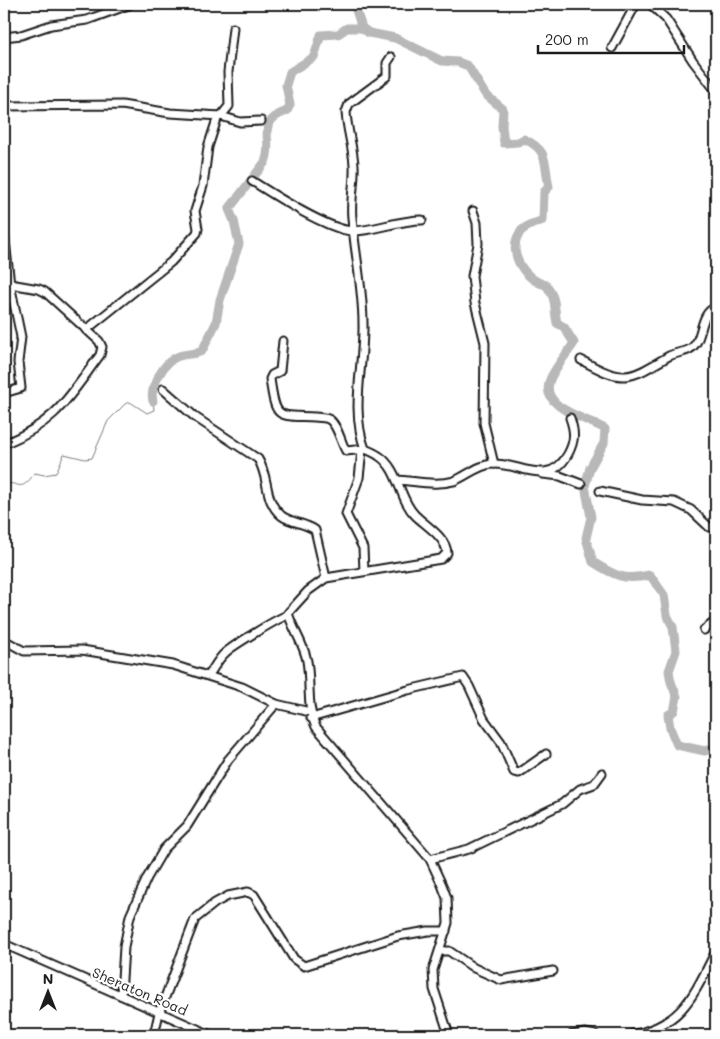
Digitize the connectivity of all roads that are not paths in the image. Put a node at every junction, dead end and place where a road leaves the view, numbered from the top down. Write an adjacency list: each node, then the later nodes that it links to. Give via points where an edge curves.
1 (131, 4): 5 (street, via 86,20 51,25)
2 (636, 4): 6 (street)
3 (650, 4): 8 (street, via 666,19 692,61)
4 (233, 28): 10 (street, via 228,72 229,106)
5 (4, 38)
6 (612, 48)
7 (391, 57): 15 (street, via 386,76 349,104 346,112 354,164)
8 (716, 91)
9 (4, 106): 10 (street, via 104,104)
10 (220, 116): 11 (street, via 240,122); 19 (street, via 208,147 203,186 195,211 197,233 171,262)
11 (261, 121)
12 (252, 181): 15 (street, via 323,221)
13 (473, 211): 27 (street, via 478,244 472,276 485,343 484,423)
14 (422, 220): 15 (street)
15 (353, 231): 26 (street, via 363,323 363,359 357,393)
16 (4, 232): 17 (street)
17 (10, 284): 19 (street, via 45,292); 23 (street, via 21,337 18,362 21,388)
18 (716, 307): 21 (street, via 707,313 697,342 688,351 638,372 615,376)
19 (86, 330): 25 (street, via 99,340 102,347 100,355 66,403 48,419)
20 (283, 341): 26 (street, via 280,371 270,379 278,412 289,418 326,418 334,424 346,451)
21 (581, 360)
22 (162, 389): 34 (street, via 195,417 258,459 273,505 290,521 315,530)
23 (4, 393)
24 (570, 418): 28 (street, via 575,436 565,461 558,468)
25 (4, 444)
26 (364, 449): 29 (street, via 382,458); 33 (street, via 359,478 346,514 363,548)
27 (494, 464): 28 (street); 29 (street, via 446,483)
28 (532, 472): 30 (street, via 560,476)
29 (397, 480): 33 (street, via 409,508 439,537 447,553 441,559)
30 (581, 484)
31 (600, 491): 32 (street, via 642,500 674,502)
32 (716, 529)
33 (364, 571): 34 (street)
34 (326, 578): 35 (street, via 308,591)
35 (288, 615): 39 (street, via 230,650); 41 (street, via 308,663)
36 (716, 621): 37 (street)
37 (704, 630)
38 (4, 640): 39 (street, via 24,651 95,651)
39 (209, 675): 40 (street)
40 (276, 704): 41 (street); 50 (street, via 228,760 187,826 164,849 147,878 130,916)
41 (311, 715): 42 (street, via 462,677 514,772 519,773); 44 (street, via 324,738)
42 (546, 754)
43 (602, 773): 44 (street, via 594,784 580,789 562,804 469,849)
44 (430, 859): 45 (street, via 447,898)
45 (446, 931): 47 (street); 51 (street, via 398,936 304,966 294,959 254,895 248,892 228,896 195,919)
46 (4, 944): 50 (street, Sheraton Road)
47 (440, 951): 49 (street, via 449,950 474,968 501,980); 54 (street, via 433,970 434,989)
48 (716, 951): 57 (street, via 703,980 681,1012 661,1026)
49 (553, 971)
50 (121, 995): 51 (street, Sheraton Road)
51 (158, 1013): 52 (street); 53 (street, Sheraton Road)
52 (154, 1035)
53 (211, 1035)
54 (449, 1035)
55 (572, 1035): 56 (street)
56 (595, 1035)
57 (630, 1035)

